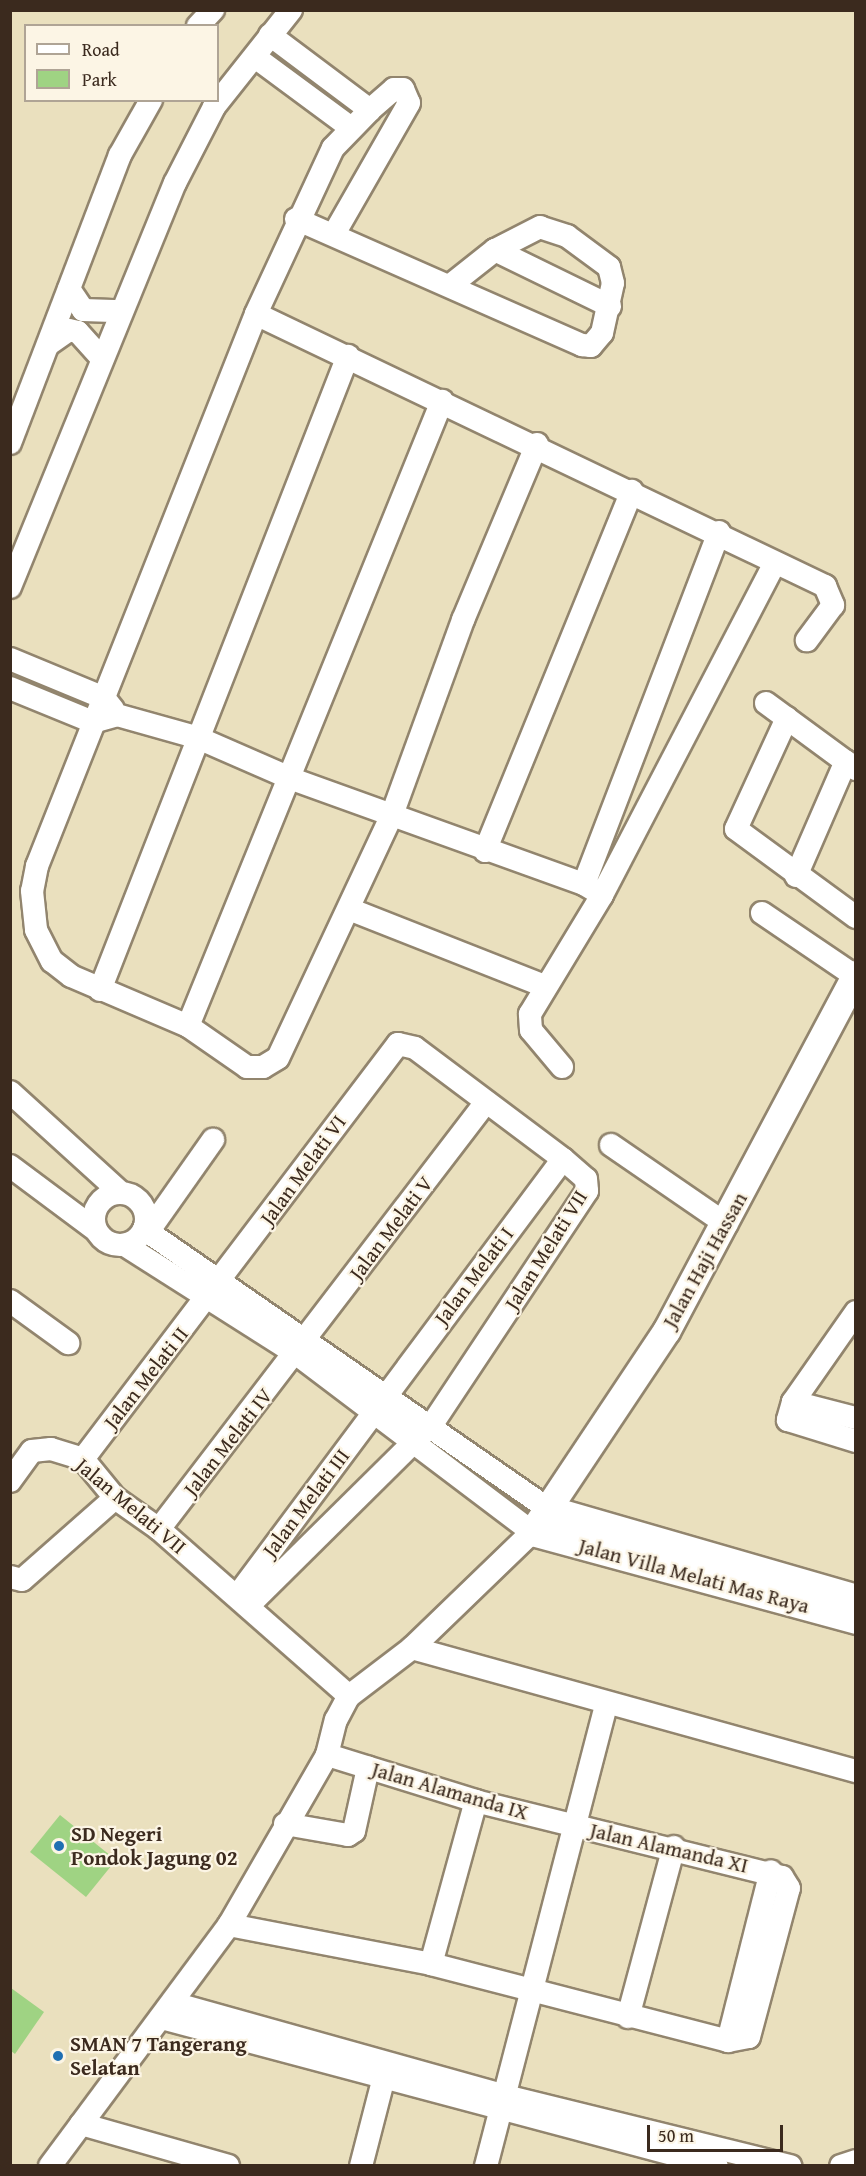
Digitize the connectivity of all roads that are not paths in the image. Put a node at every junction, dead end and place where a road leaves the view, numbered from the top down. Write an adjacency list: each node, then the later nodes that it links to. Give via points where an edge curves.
1 (213, 10): 3 (street)
2 (291, 10): 4 (street)
3 (200, 24)
4 (270, 35): 5 (street); 9 (street)
5 (255, 57): 6 (street); 10 (street)
6 (219, 101)
7 (150, 102): 15 (street, via 120,155)
8 (218, 102): 17 (street)
9 (370, 110): 10 (street); 12 (street, via 394,89 403,89 411,97)
10 (350, 128): 11 (street)
11 (296, 219): 12 (street); 18 (street)
12 (334, 234): 14 (street)
13 (495, 250): 14 (street); 16 (street); 16 (street, via 540,227 567,236 609,267)
14 (452, 284): 16 (street, via 591,346)
15 (69, 289): 17 (street, via 83,310); 19 (street)
16 (610, 306)
17 (122, 311): 21 (street)
18 (256, 314): 20 (street); 33 (street)
19 (49, 344): 21 (street, via 62,333 78,332); 23 (street)
20 (348, 356): 22 (street); 36 (street)
21 (102, 359): 28 (street)
22 (442, 401): 24 (street); 38 (street)
23 (10, 443)
24 (537, 444): 25 (street); 39 (street, via 463,620)
25 (632, 491): 26 (street); 40 (street)
26 (719, 532): 27 (street); 42 (street)
27 (775, 563): 29 (street, via 832,593 833,605); 42 (street)
28 (10, 587)
29 (807, 640)
30 (10, 659): 33 (street)
31 (10, 688): 35 (street)
32 (766, 703): 34 (street)
33 (110, 707): 35 (street); 36 (street)
34 (787, 718): 37 (street); 41 (street, via 736,829)
35 (93, 722): 48 (street, via 32,891 36,930 52,962)
36 (196, 737): 38 (street); 48 (street)
37 (851, 765): 41 (street)
38 (292, 779): 39 (street); 49 (street)
39 (392, 815): 40 (street); 43 (street)
40 (485, 851): 42 (street)
41 (796, 876): 45 (street)
42 (593, 889): 47 (street)
43 (349, 909): 47 (street); 49 (street, via 278,1059 263,1067 247,1067)
44 (762, 913): 46 (street)
45 (855, 917)
46 (855, 975): 59 (street, Jalan Haji Hassan)
47 (544, 986): 51 (street, via 529,1023)
48 (100, 990): 49 (street)
49 (188, 1026)
50 (398, 1044): 53 (street, Jalan Melati VII, via 415,1048); 63 (street, Jalan Melati VI)
51 (562, 1067)
52 (10, 1092): 58 (street)
53 (486, 1102): 56 (street, Jalan Melati VII); 67 (street, Jalan Melati V)
54 (213, 1140): 61 (street)
55 (611, 1145): 59 (street)
56 (563, 1159): 69 (street, Jalan Melati I); 71 (street, Jalan Melati VII, via 585,1179 587,1191)
57 (10, 1166): 60 (street)
58 (121, 1193): 60 (street, via 98,1204); 61 (street, via 142,1205)
59 (726, 1224): 77 (street, Jalan Haji Hassan, via 666,1331)
60 (96, 1230): 62 (street, via 107,1243)
61 (146, 1230): 62 (street); 63 (street)
62 (125, 1245): 63 (street)
63 (214, 1291): 67 (street); 74 (street, Jalan Melati II)
64 (15, 1305): 66 (street)
65 (855, 1312): 68 (street)
66 (68, 1342)
67 (302, 1348): 69 (street); 78 (street, Jalan Melati IV)
68 (793, 1402): 70 (street); 73 (street, via 790,1425)
69 (381, 1403): 71 (street); 72 (street); 83 (street, Jalan Melati III)
70 (855, 1418)
71 (432, 1424): 72 (street, Jalan Melati VII); 77 (street)
72 (418, 1442): 79 (street); 83 (street)
73 (855, 1442)
74 (83, 1459): 75 (street, Jalan Melati VII, via 51,1449 32,1451); 76 (street, Jalan Melati VII)
75 (10, 1481)
76 (115, 1498): 78 (street, Jalan Melati VII); 81 (street, via 22,1580)
77 (548, 1509): 79 (street, Jalan Haji Hassan); 80 (street, Jalan Villa Melati Mas Raya)
78 (159, 1529): 83 (street, Jalan Melati VII)
79 (532, 1532): 80 (street, Jalan Villa Melati Mas Raya); 85 (street)
80 (721, 1573): 82 (street, Jalan Villa Melati Mas Raya); 84 (street, Jalan Villa Melati Mas Raya)
81 (10, 1577)
82 (855, 1598)
83 (242, 1601): 86 (street, Jalan Melati VII)
84 (855, 1620)
85 (412, 1648): 86 (street); 87 (street)
86 (349, 1696): 88 (street, via 336,1720)
87 (606, 1705): 90 (street); 93 (street)
88 (327, 1755): 89 (street, Jalan Alamanda IX); 92 (street)
89 (368, 1768): 91 (street, Jalan Alamanda IX); 92 (street, via 354,1831 348,1834)
90 (855, 1772)
91 (476, 1801): 93 (street, Jalan Alamanda IX); 96 (street)
92 (285, 1824): 95 (street)
93 (573, 1825): 94 (street, Jalan Alamanda XI); 97 (street)
94 (675, 1847): 99 (street); 99 (street, Jalan Alamanda XI, via 771,1872 789,1888 749,2037 728,2041)
95 (229, 1925): 96 (street); 98 (street)
96 (431, 1964): 97 (street)
97 (531, 1993): 99 (street); 101 (street)
98 (167, 2010): 100 (street); 101 (street); 102 (street)
99 (628, 2017)
100 (383, 2081): 101 (street); 105 (street)
101 (503, 2104): 106 (street); 107 (street); 108 (street)
102 (81, 2124): 103 (street); 104 (street)
103 (50, 2166)
104 (228, 2166)
105 (361, 2166)
106 (486, 2166)
107 (717, 2166)
108 (791, 2166)

